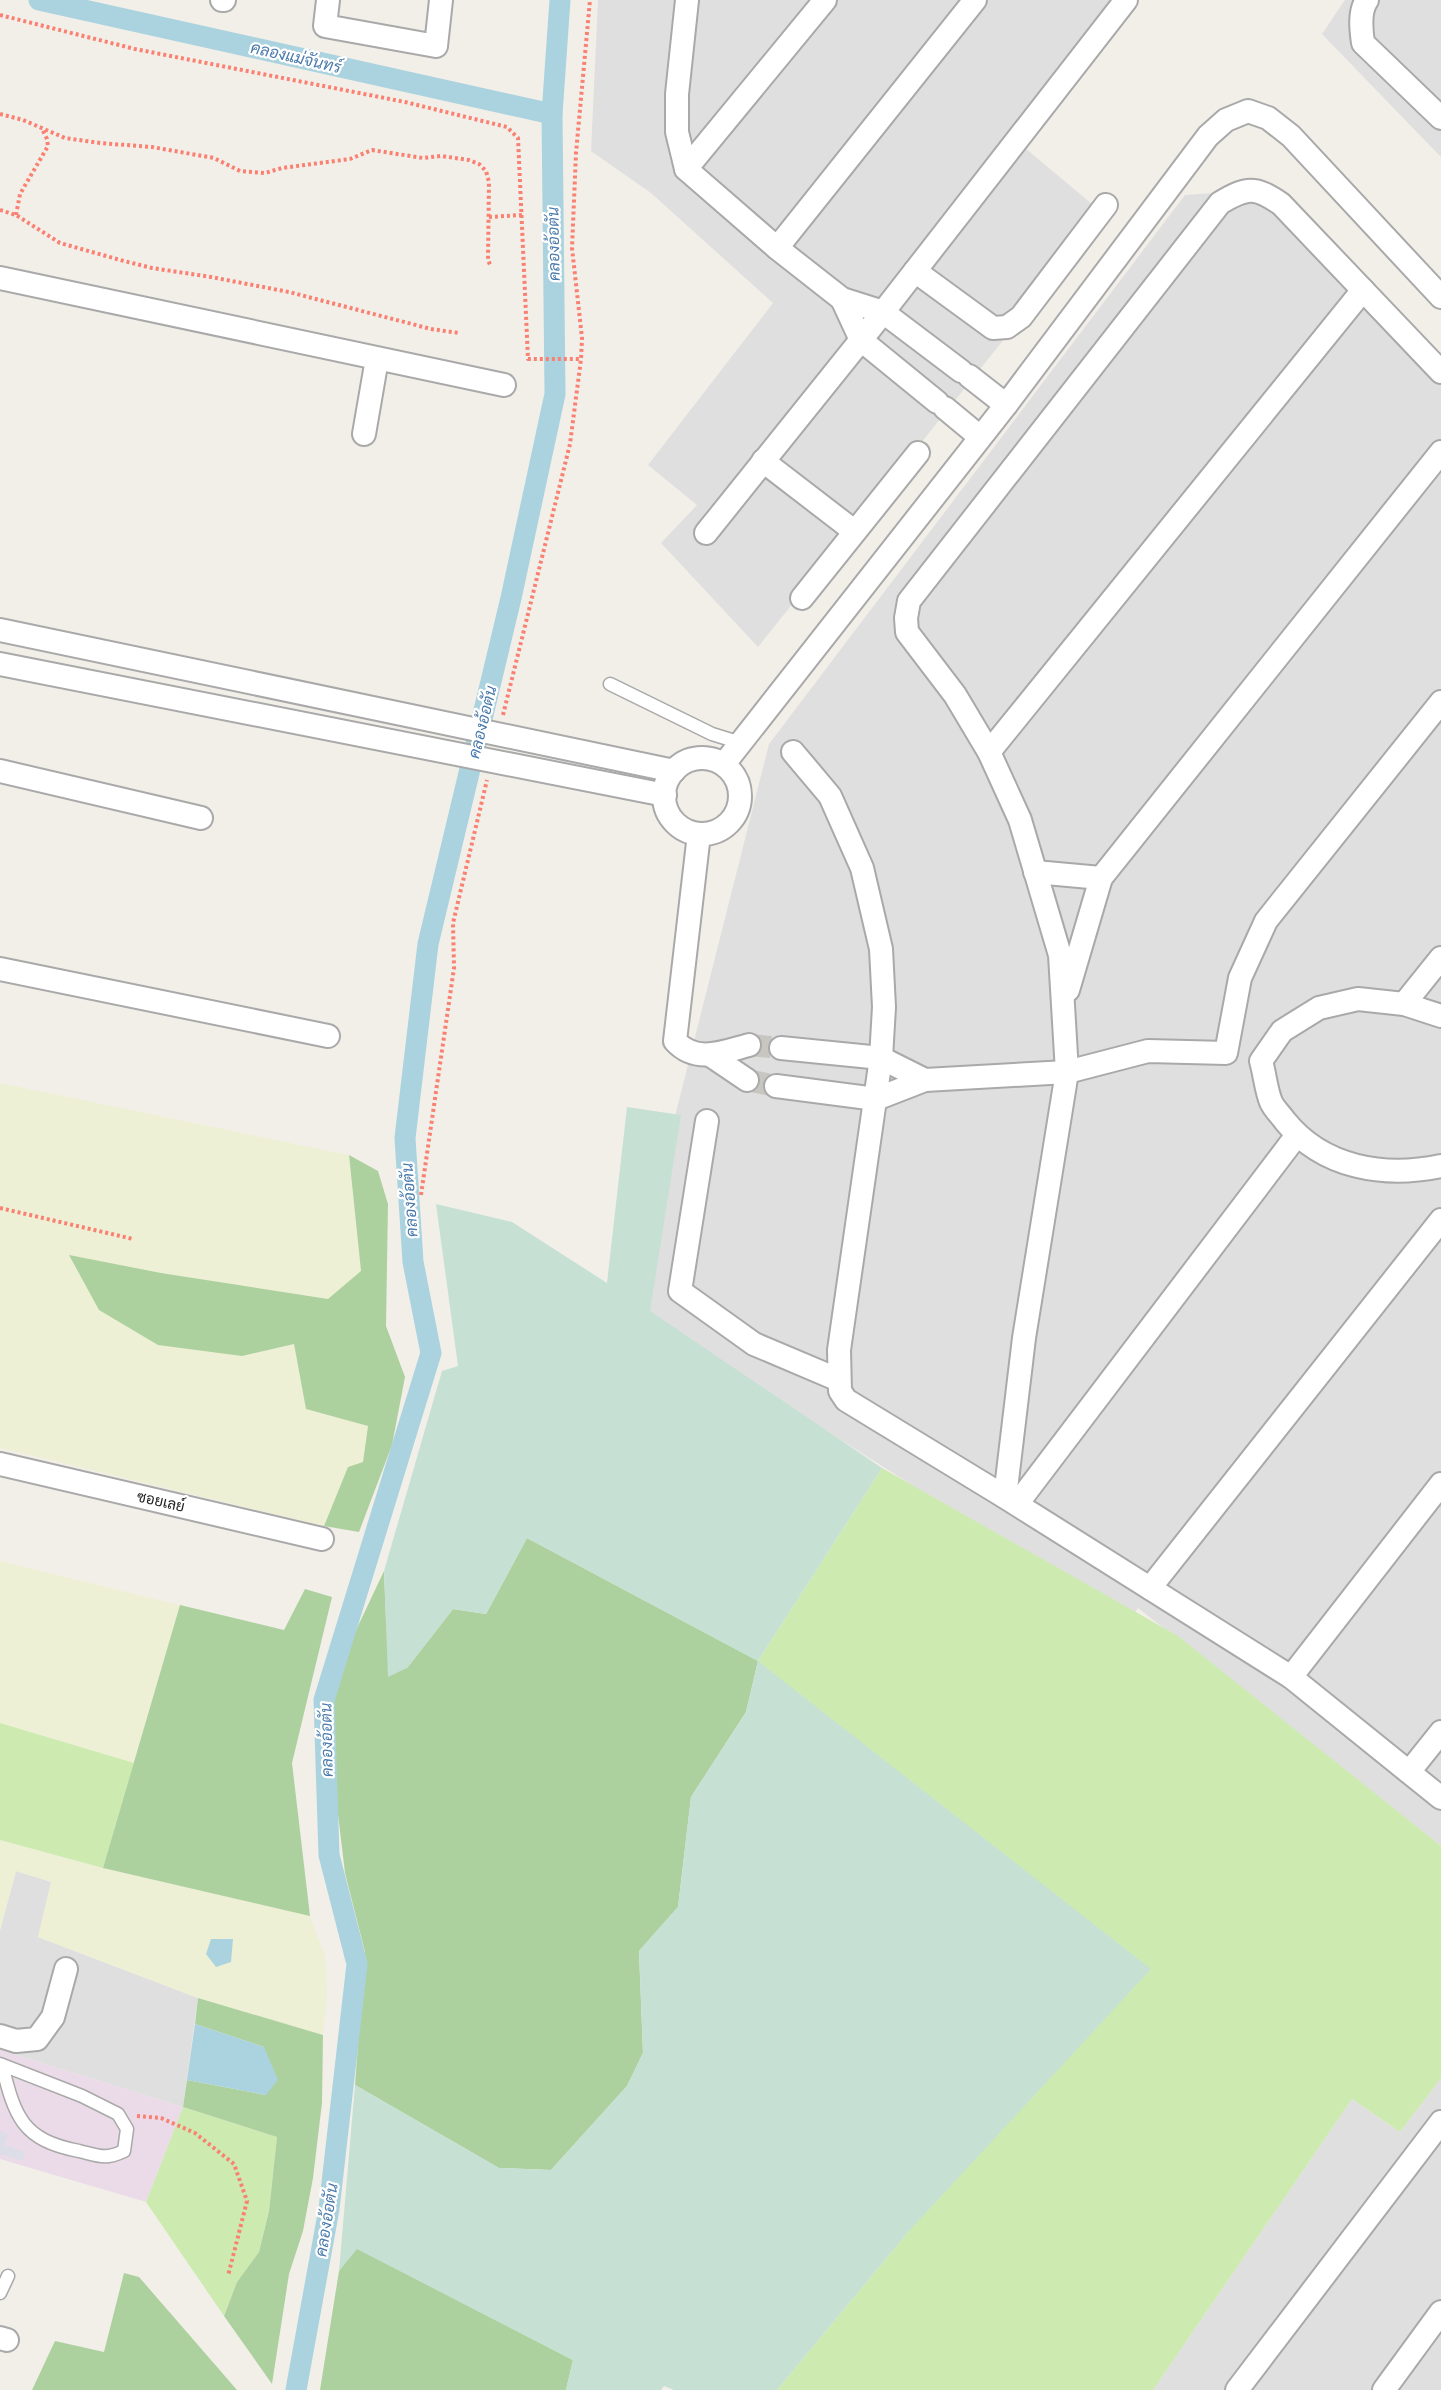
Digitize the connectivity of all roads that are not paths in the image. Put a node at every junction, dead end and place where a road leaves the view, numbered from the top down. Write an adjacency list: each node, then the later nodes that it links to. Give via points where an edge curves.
1 (328, 0): 2 (street, via 325,26 436,46)
2 (441, 0)
3 (687, 0): 11 (street, via 677,94 677,132)
4 (805, 0): 9 (street)
5 (825, 0): 9 (street)
6 (975, 0): 13 (street)
7 (1126, 0): 14 (street)
8 (1367, 0): 10 (street, via 1361,26 1363,43)
9 (805, 26): 11 (street)
10 (1441, 118)
11 (686, 169): 13 (street)
12 (1107, 205): 14 (street, via 1021,317 1006,327 993,328)
13 (777, 248): 18 (street)
14 (915, 271): 19 (street)
15 (0, 278): 21 (street)
16 (1363, 290): 22 (street); 39 (street); 39 (street, via 1281,204 1263,192 1241,191 1220,203 909,601 907,632 955,695)
17 (1439, 290): 24 (street, via 1291,136 1268,118 1248,111 1226,120 1208,136)
18 (842, 299): 19 (street); 20 (street)
19 (883, 312): 20 (street); 24 (street)
20 (861, 340): 26 (street); 29 (street)
21 (377, 359): 23 (street); 25 (street)
22 (1441, 372)
23 (504, 385)
24 (1005, 405): 26 (street)
25 (364, 434)
26 (980, 437): 37 (street)
27 (1441, 452): 47 (street)
28 (918, 453): 30 (street)
29 (764, 461): 30 (street); 31 (street)
30 (854, 531): 32 (street)
31 (706, 533)
32 (802, 598)
33 (0, 630): 42 (street)
34 (0, 664): 43 (street)
35 (610, 684): 37 (lane, via 712,734)
36 (1441, 702): 56 (street, via 1266,921 1240,978)
37 (741, 742): 40 (street)
38 (793, 752): 58 (street, via 830,796 862,868 880,949 884,1007)
39 (989, 752): 46 (street, via 1020,820)
40 (724, 764): 42 (street, via 698,758); 45 (street, via 735,777 740,792 738,809 729,823 715,832)
41 (0, 771): 44 (street)
42 (674, 771): 43 (street)
43 (664, 795): 45 (street, via 678,825)
44 (201, 818)
45 (699, 834): 57 (street, via 675,1041 690,1053)
46 (1035, 872): 47 (street); 51 (street, via 1060,955)
47 (1101, 878): 51 (street)
48 (1441, 958): 50 (street)
49 (0, 969): 53 (street)
50 (1404, 1004): 52 (street); 59 (street, via 1358,999 1319,1008 1282,1031)
51 (1063, 1005): 60 (street)
52 (1441, 1016)
53 (328, 1036)
54 (749, 1045): 57 (street)
55 (782, 1048): 58 (street)
56 (1226, 1053): 59 (street); 60 (street, via 1148,1051)
57 (710, 1055): 61 (street)
58 (881, 1058): 62 (street); 64 (street)
59 (1262, 1061): 66 (street, via 1272,1104)
60 (1067, 1072): 62 (street); 72 (street, via 1024,1338)
61 (747, 1080)
62 (925, 1080): 64 (street)
63 (776, 1086): 64 (street)
64 (876, 1099): 69 (street, via 839,1350)
65 (707, 1121): 69 (street, via 680,1291 754,1344)
66 (1297, 1135): 67 (street, via 1329,1157 1369,1168 1414,1172); 72 (street)
67 (1441, 1166)
68 (1441, 1220): 74 (street)
69 (839, 1380): 72 (street, via 846,1400)
70 (0, 1464): 73 (street, ซอยเลย์)
71 (1441, 1484): 75 (street)
72 (1011, 1501): 74 (street)
73 (322, 1539)
74 (1150, 1588): 75 (street)
75 (1291, 1677): 77 (street)
76 (1441, 1732): 77 (street)
77 (1409, 1772): 78 (street)
78 (1441, 1798)
79 (66, 1969): 80 (street, via 53,2017 37,2039 16,2041)
80 (0, 2036)
81 (1, 2064): 81 (lane, via 118,2114 127,2129 124,2151 110,2158 40,2140 23,2123 11,2100)
82 (1441, 2122): 86 (street)
83 (8, 2276): 84 (lane)
84 (0, 2293)
85 (1441, 2312): 87 (street)
86 (1237, 2390)
87 (1384, 2390)

